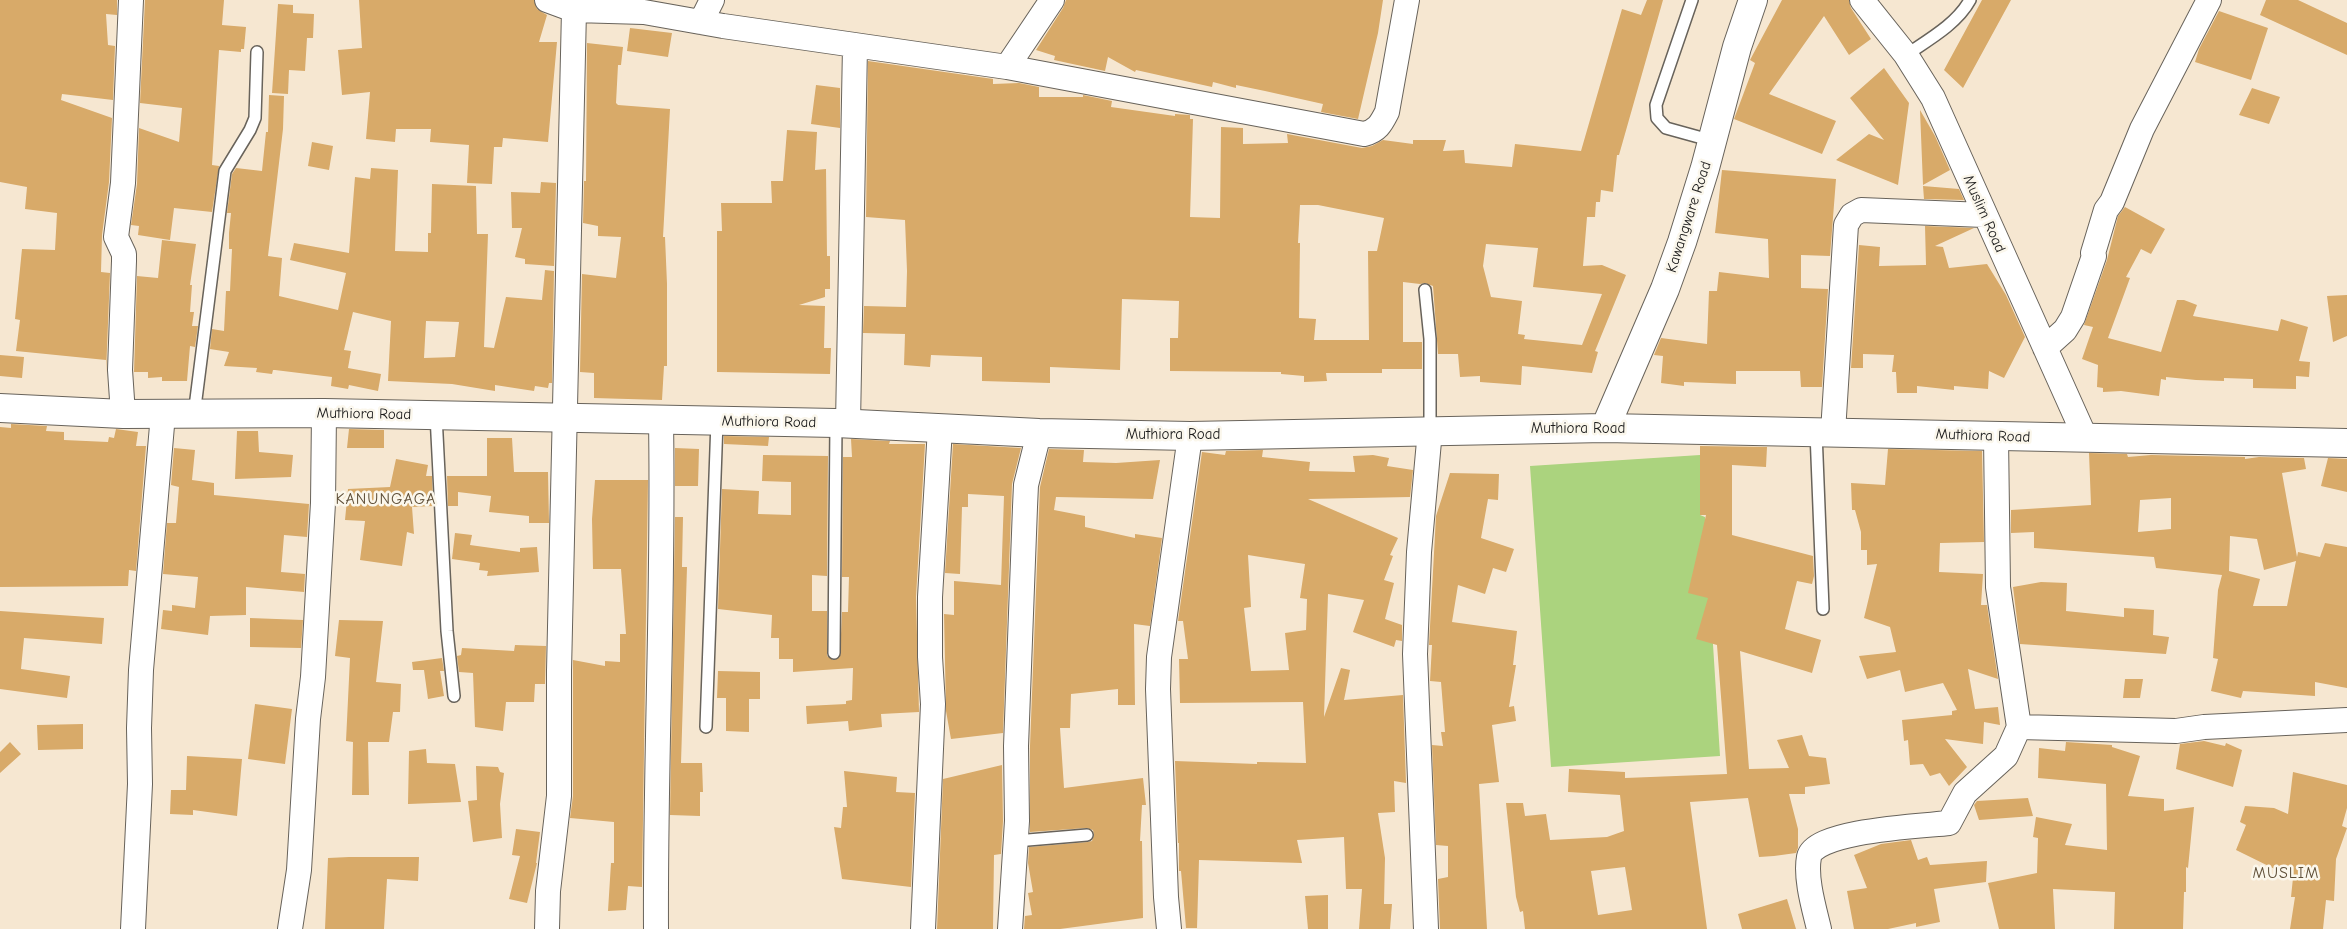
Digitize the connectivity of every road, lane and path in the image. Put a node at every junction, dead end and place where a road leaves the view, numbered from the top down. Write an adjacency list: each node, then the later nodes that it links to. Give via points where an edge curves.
1 (131, 0): 23 (street, via 123,183 116,237 124,254 120,370)
2 (547, 0): 11 (street)
3 (712, 0): 12 (street)
4 (1052, 0): 16 (street)
5 (1407, 0): 16 (street, via 1387,112 1379,127 1364,134)
6 (1692, 0): 17 (lane, via 1656,105 1657,118 1666,128)
7 (1753, 0): 17 (street, Kawangware Road, via 1737,47)
8 (1862, 0): 15 (street, Muslim Road)
9 (1970, 0): 15 (lane, via 1936,35)
10 (2209, 0): 20 (street, via 2142,129 2106,210 2073,317 2065,330)
11 (574, 10): 12 (street, via 644,12); 27 (street)
12 (701, 22): 13 (street)
13 (855, 46): 16 (street); 30 (street)
14 (257, 52): 25 (lane, via 255,118 225,172)
15 (1906, 54): 18 (street, Muslim Road, via 1933,98)
16 (1007, 67)
17 (1713, 141): 32 (street, Kawangware Road, via 1665,289)
18 (1984, 215): 20 (street, Muslim Road); 34 (street, via 1861,210 1852,215 1846,225)
19 (1426, 290): 33 (lane, via 1430,339)
20 (2045, 348): 38 (street, Muslim Road)
21 (0, 408): 23 (street, Muthiora Road)
22 (324, 413): 25 (street, Muthiora Road); 26 (street, Muthiora Road); 49 (street, via 313,677 299,870)
23 (123, 414): 24 (street, Muthiora Road)
24 (163, 414): 25 (street, Muthiora Road); 48 (street, via 141,670 140,784)
25 (194, 415)
26 (436, 415): 27 (street, Muthiora Road); 42 (lane, via 447,631)
27 (566, 418): 28 (street, Muthiora Road); 50 (street, via 559,796 548,891)
28 (661, 421): 29 (street, Muthiora Road); 51 (street, via 662,575 656,768)
29 (717, 421): 30 (street, Muthiora Road); 44 (lane)
30 (842, 423): 31 (street, Muthiora Road); 41 (lane)
31 (940, 428): 35 (street, Muthiora Road); 52 (street, via 930,597 933,704)
32 (1605, 428): 33 (street, Muthiora Road); 34 (street, Muthiora Road)
33 (1430, 430): 36 (street, Muthiora Road); 55 (street, via 1419,552 1415,654)
34 (1824, 432): 37 (street, Muthiora Road); 40 (lane)
35 (1039, 433): 36 (street, Muthiora Road); 47 (street, via 1028,475 1025,507 1016,728)
36 (1190, 436): 54 (street, via 1159,657)
37 (1996, 436): 38 (street, Muthiora Road); 45 (street, via 1998,587)
38 (2086, 439): 39 (street, Muthiora Road)
39 (2347, 443)
40 (1823, 609)
41 (834, 653)
42 (454, 696)
43 (2347, 720): 45 (street, via 2167,731)
44 (706, 727)
45 (2019, 727): 56 (street, via 2006,756 1965,793 1949,823 1860,833 1817,846 1809,856 1810,888)
46 (1088, 835): 47 (lane)
47 (1016, 841): 53 (street)
48 (133, 929)
49 (290, 929)
50 (548, 929)
51 (656, 929)
52 (922, 929)
53 (1010, 929)
54 (1169, 929)
55 (1426, 929)
56 (1819, 929)

